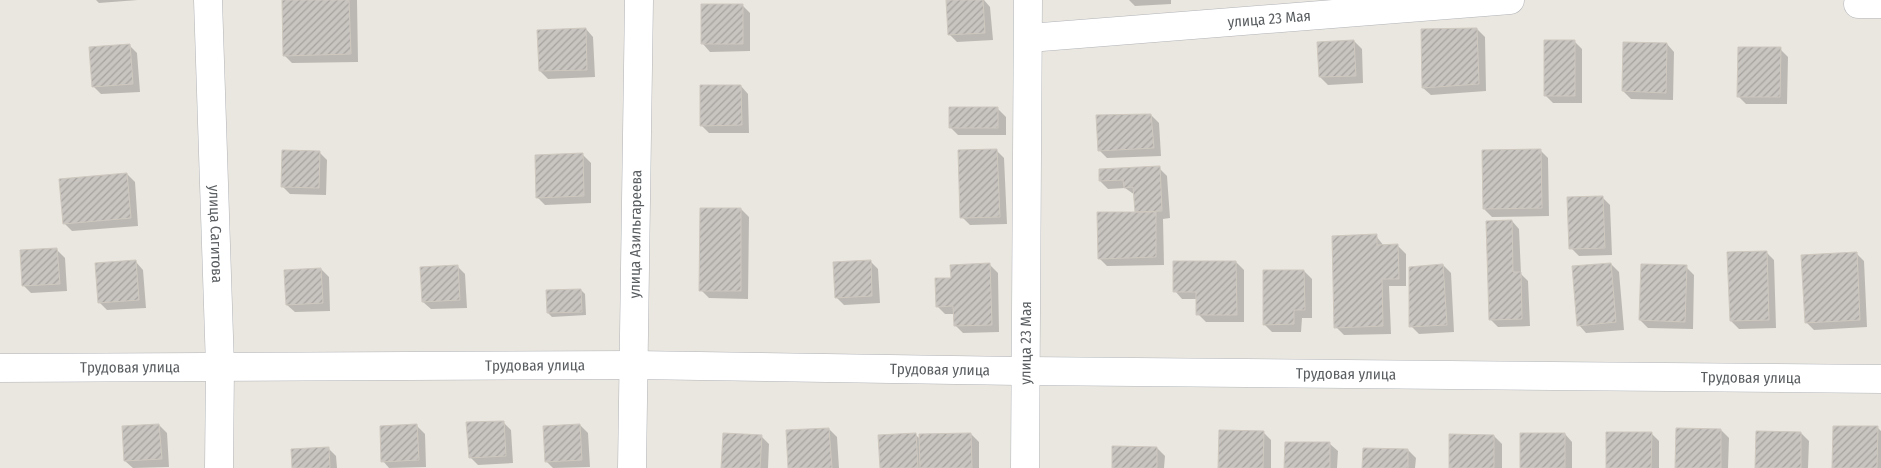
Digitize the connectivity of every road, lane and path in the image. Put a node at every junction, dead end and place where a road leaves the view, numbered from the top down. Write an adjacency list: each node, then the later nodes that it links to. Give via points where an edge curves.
1 (208, 0): 7 (street, улица Сагитова)
2 (639, 0): 6 (street, улица Азильгареева)
3 (1028, 0): 5 (street, улица 23 Мая)
4 (1510, 0): 5 (street, улица 23 Мая)
5 (1029, 38): 9 (street, улица 23 Мая)
6 (635, 366): 7 (street, Трудовая улица); 9 (street, Трудовая улица); 12 (street, улица Азильгареева)
7 (220, 367): 8 (street, Трудовая улица); 11 (street, улица Сагитова)
8 (0, 368)
9 (1026, 371): 10 (street, Трудовая улица); 13 (street, улица 23 Мая)
10 (1881, 379)
11 (219, 468)
12 (632, 468)
13 (1025, 468)

